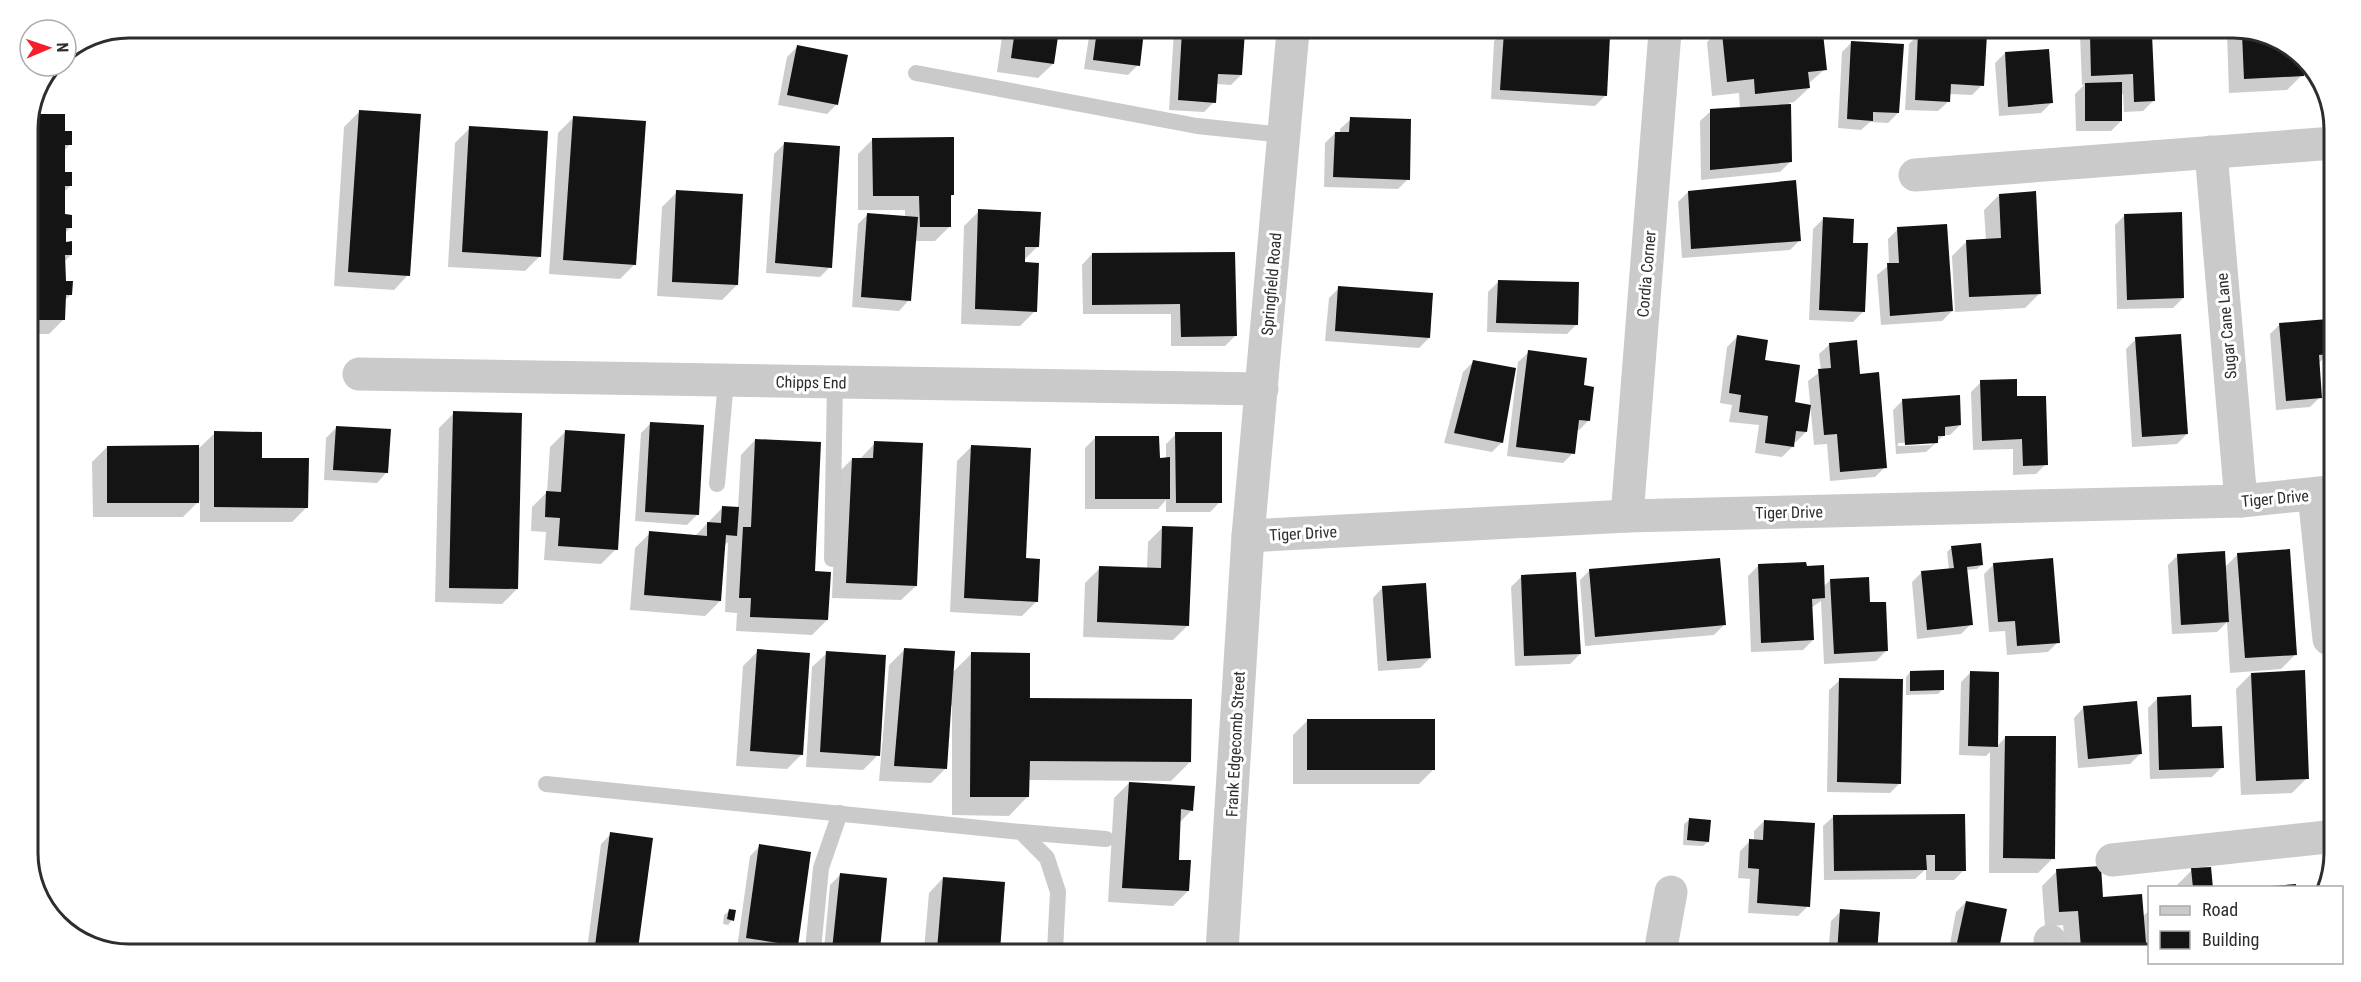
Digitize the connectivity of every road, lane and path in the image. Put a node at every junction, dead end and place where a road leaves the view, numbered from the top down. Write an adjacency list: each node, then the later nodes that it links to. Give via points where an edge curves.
1 (1292, 38): 4 (street, Springfield Road)
2 (1665, 38): 15 (street, Cordia Corner)
3 (916, 73): 4 (lane, via 1197,126)
4 (1284, 135): 11 (street, Springfield Road)
5 (2323, 143): 6 (street)
6 (2211, 152): 7 (street); 14 (street, Sugar Cane Lane)
7 (1915, 175)
8 (359, 374): 9 (street, Chipps End)
9 (726, 380): 10 (street, Chipps End); 12 (lane)
10 (835, 382): 11 (street, Chipps End); 18 (lane)
11 (1262, 389): 17 (street, Springfield Road)
12 (717, 484)
13 (2322, 493): 14 (street, Tiger Drive); 16 (street)
14 (2241, 501): 15 (street, Tiger Drive)
15 (1627, 516): 17 (street, Tiger Drive)
16 (2324, 525)
17 (1248, 536): 28 (street, Frank Edgecomb Street)
18 (832, 559)
19 (546, 784): 20 (lane)
20 (840, 813): 21 (lane); 26 (lane, via 821,868)
21 (1022, 832): 23 (lane); 27 (lane, via 1047,858 1058,892)
22 (2324, 837): 24 (street)
23 (1106, 840)
24 (2112, 860)
25 (1671, 892): 29 (street)
26 (814, 944)
27 (1055, 944)
28 (1222, 944)
29 (1662, 944)

